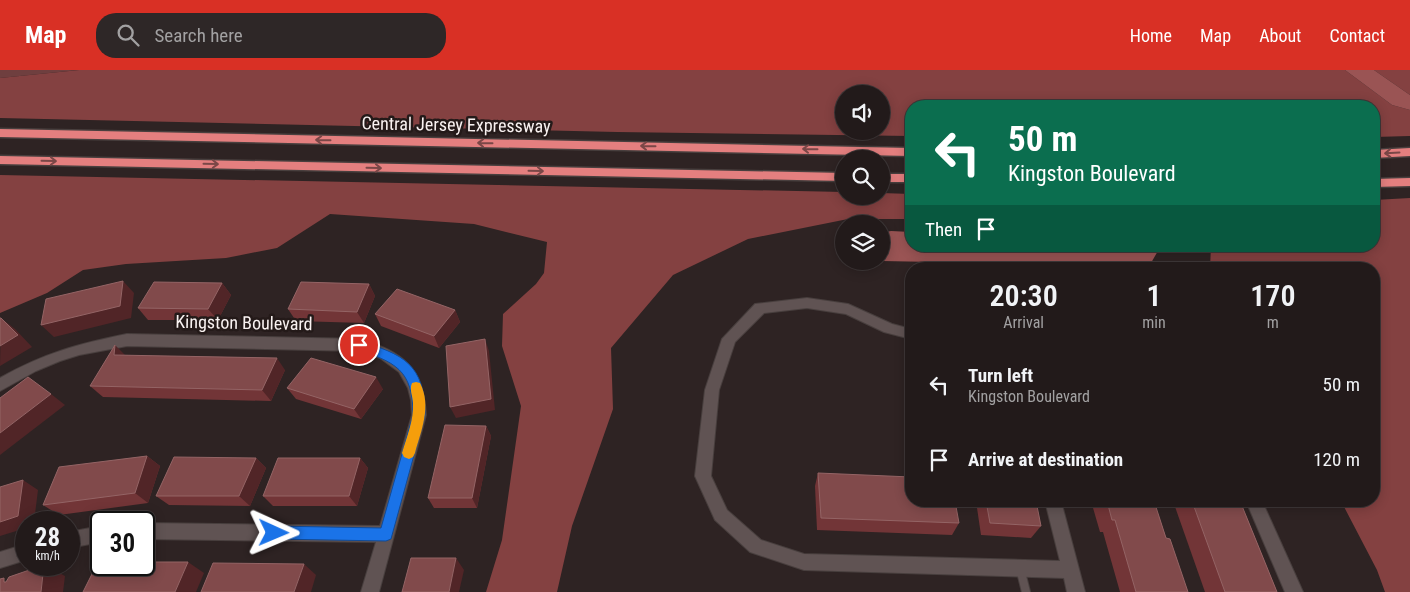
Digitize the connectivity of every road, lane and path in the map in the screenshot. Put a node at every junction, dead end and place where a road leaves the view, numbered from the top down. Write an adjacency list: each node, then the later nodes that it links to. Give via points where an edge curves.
1 (0, 133): 2 (highway, Central Jersey Expressway, one-way to 1)
2 (905, 152)
3 (1410, 152): 4 (highway, one-way to 4)
4 (1380, 154)
5 (0, 160): 6 (highway, one-way to 6)
6 (835, 177)
7 (890, 178): 8 (highway)
8 (905, 178)
9 (1410, 182): 10 (highway)
10 (1380, 183)
11 (905, 332): 19 (street, via 848,309 807,303 760,308 729,339 712,390 703,476 721,515 756,546 804,562)
12 (0, 385): 16 (street, Kingston Boulevard, via 55,357 127,340 359,345 374,349 399,362 409,373 419,400 419,415)
13 (1054, 507): 20 (street)
14 (1257, 507): 24 (street)
15 (155, 532): 16 (street)
16 (386, 534): 21 (street, Kingston Boulevard)
17 (15, 555): 18 (street)
18 (0, 560)
19 (1020, 568): 20 (street); 22 (lane)
20 (1070, 570): 23 (street)
21 (370, 592)
22 (1026, 592)
23 (1076, 592)
24 (1294, 592)

